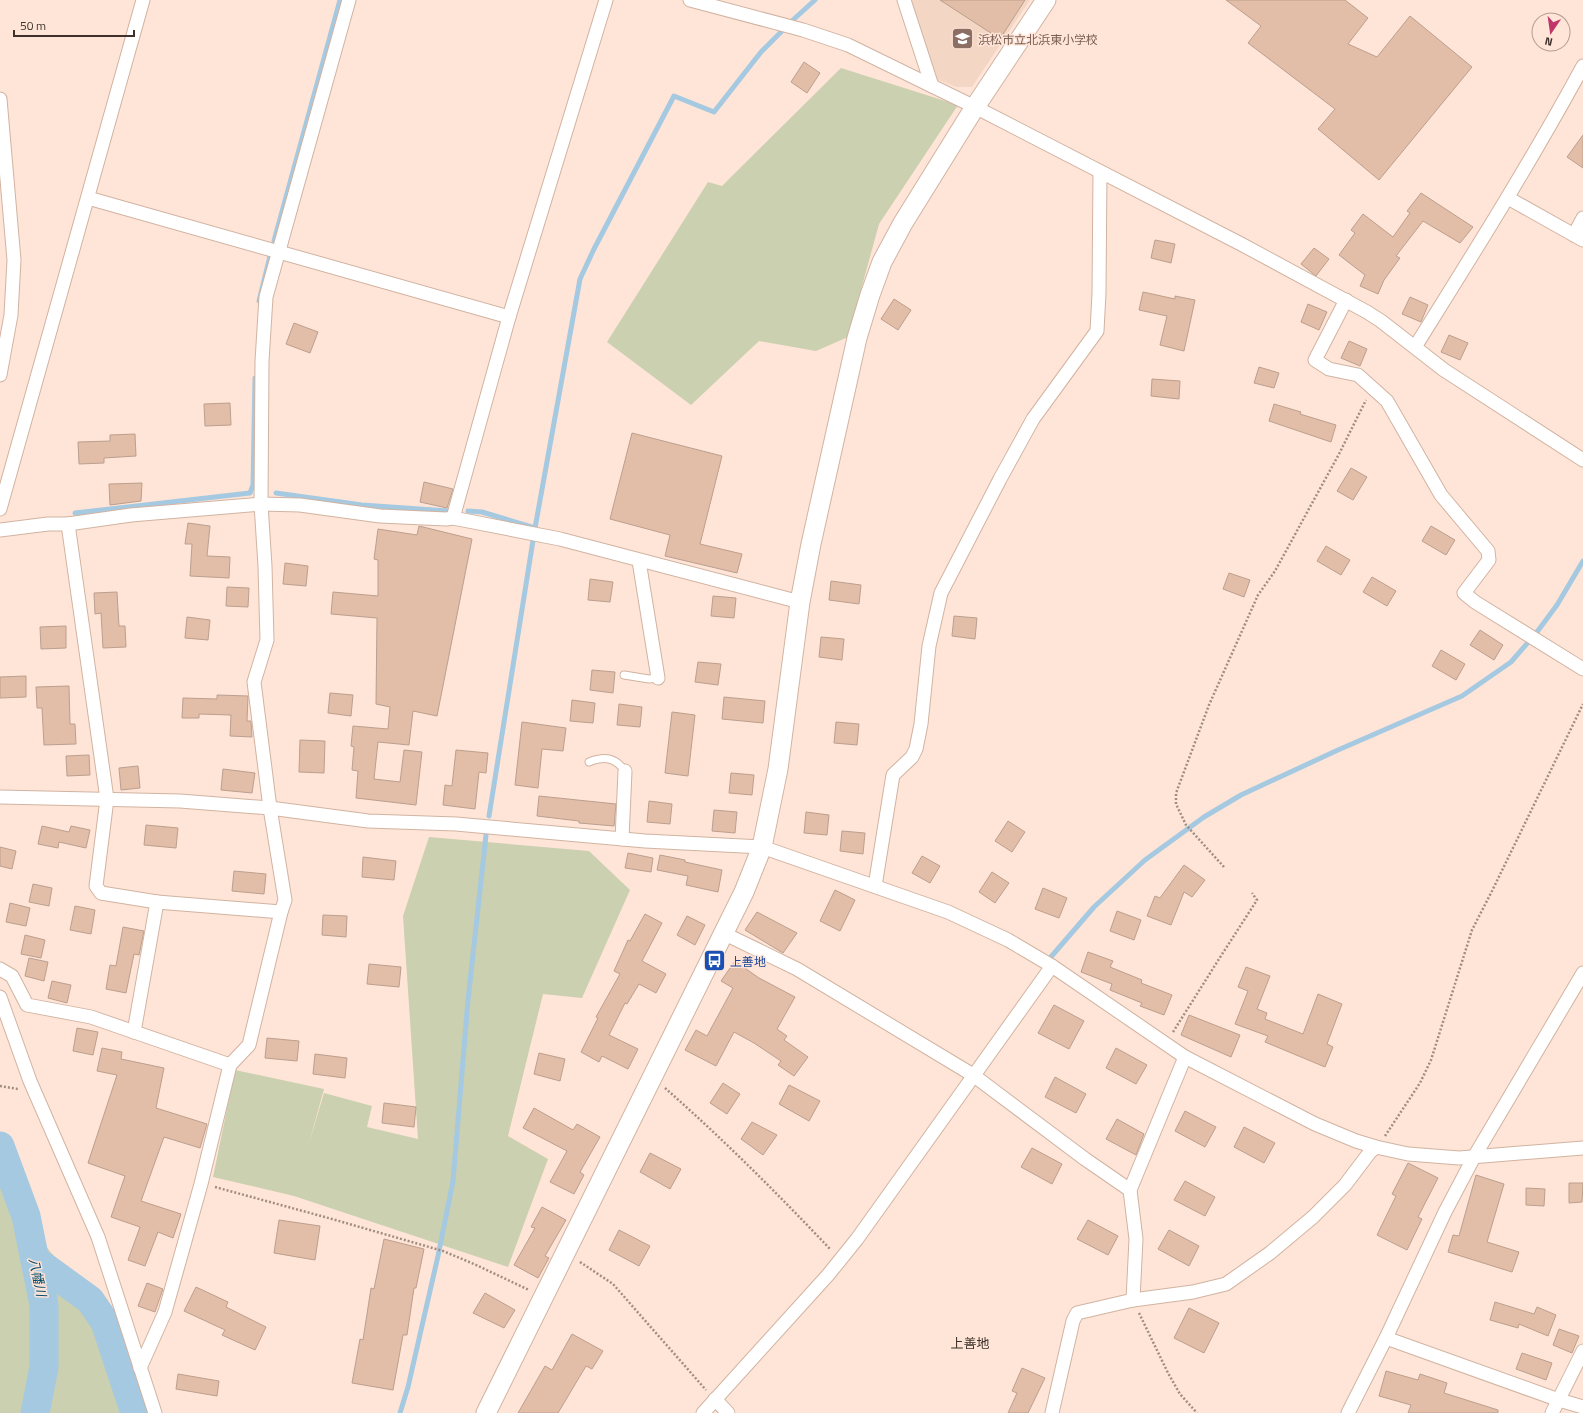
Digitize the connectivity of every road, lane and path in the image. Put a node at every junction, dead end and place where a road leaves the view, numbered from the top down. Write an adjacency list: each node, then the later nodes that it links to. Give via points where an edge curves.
1 (143, 0): 13 (street)
2 (349, 0): 17 (street)
3 (606, 0): 19 (street)
4 (690, 0): 8 (street, via 848,45)
5 (904, 0): 8 (street)
6 (1046, 0): 10 (street)
7 (1583, 66): 14 (street)
8 (932, 86): 10 (street)
9 (0, 99): 12 (street)
10 (975, 107): 11 (street); 30 (street, via 903,223 882,262 870,295 857,338 828,465)
11 (1100, 172): 18 (street); 43 (street, via 1097,331 1033,419 942,593 929,646 917,743 912,757 893,775)
12 (4, 183): 21 (street, via 14,260 11,315)
13 (88, 198): 17 (street); 25 (street)
14 (1508, 198): 16 (street); 20 (street)
15 (1583, 218): 16 (street)
16 (1578, 238)
17 (279, 252): 19 (street); 24 (street, via 266,297)
18 (1346, 300): 20 (street, via 1381,321); 22 (street, via 1315,360 1325,367 1358,375)
19 (509, 317): 26 (street)
20 (1415, 347): 23 (street, via 1444,370)
21 (0, 375)
22 (1366, 380): 31 (street, via 1387,401 1441,495 1488,551 1489,560 1464,593); 42 (path, via 1367,399 1275,571 1258,595 1209,705 1176,793 1176,804 1186,825)
23 (1583, 460)
24 (261, 504): 26 (street, via 300,505 380,516); 27 (street, via 131,515); 39 (street, via 267,640 254,682)
25 (0, 509)
26 (453, 518): 29 (street, via 535,533)
27 (68, 524): 28 (street); 38 (street)
28 (0, 530)
29 (639, 561): 30 (street); 33 (street)
30 (800, 602): 41 (street, via 778,769)
31 (1583, 669)
32 (624, 675): 33 (lane)
33 (658, 678)
34 (1583, 704): 58 (path, via 1472,930 1431,1060 1420,1083)
35 (589, 762): 36 (lane, via 601,758 614,760)
36 (625, 771): 40 (street)
37 (0, 797): 38 (street)
38 (107, 799): 39 (street, via 180,800); 45 (street, via 96,886 101,893)
39 (270, 808): 40 (street, via 368,821 456,824); 46 (street, via 285,900)
40 (622, 839): 41 (street)
41 (762, 847): 43 (street); 47 (street, via 744,892)
42 (1224, 867)
43 (875, 886): 48 (street, via 948,912 1008,940)
44 (1252, 894): 53 (path, via 1257,900)
45 (157, 902): 46 (street); 52 (street)
46 (281, 912): 55 (street, via 249,1045)
47 (723, 933): 56 (street, via 797,969); 57 (street)
48 (1052, 966): 53 (street); 56 (street)
49 (0, 969): 52 (street, via 12,976 27,1005 91,1017)
50 (1583, 973): 60 (street)
51 (0, 997): 69 (street, via 30,1081 98,1236)
52 (134, 1032): 55 (street)
53 (1166, 1044): 54 (street)
54 (1185, 1057): 58 (street, via 1315,1124); 62 (street)
55 (230, 1065): 61 (street)
56 (973, 1075): 62 (street); 64 (street)
57 (653, 1077): 63 (street); 64 (path, via 737,1154)
58 (1376, 1147): 60 (street, via 1408,1154); 66 (street, via 1345,1185 1313,1217 1270,1253 1226,1284 1193,1292)
59 (1583, 1148): 60 (street)
60 (1474, 1157): 67 (street, via 1445,1212)
61 (201, 1184): 65 (path, via 434,1248); 69 (street, via 166,1312)
62 (1130, 1190): 66 (street, via 1136,1238)
63 (565, 1254): 65 (street); 70 (path, via 613,1284)
64 (840, 1260): 70 (street)
65 (544, 1297): 74 (street)
66 (1133, 1300): 77 (street, via 1077,1313); 78 (path, via 1168,1373 1180,1394)
67 (1386, 1338): 71 (street); 79 (street)
68 (1583, 1351): 71 (street)
69 (140, 1368): 73 (street)
70 (712, 1396): 75 (street); 76 (street)
71 (1559, 1400): 72 (street); 80 (street)
72 (1583, 1407)
73 (155, 1413)
74 (486, 1413)
75 (703, 1413)
76 (728, 1413)
77 (1052, 1413)
78 (1197, 1413)
79 (1348, 1413)
80 (1552, 1413)

